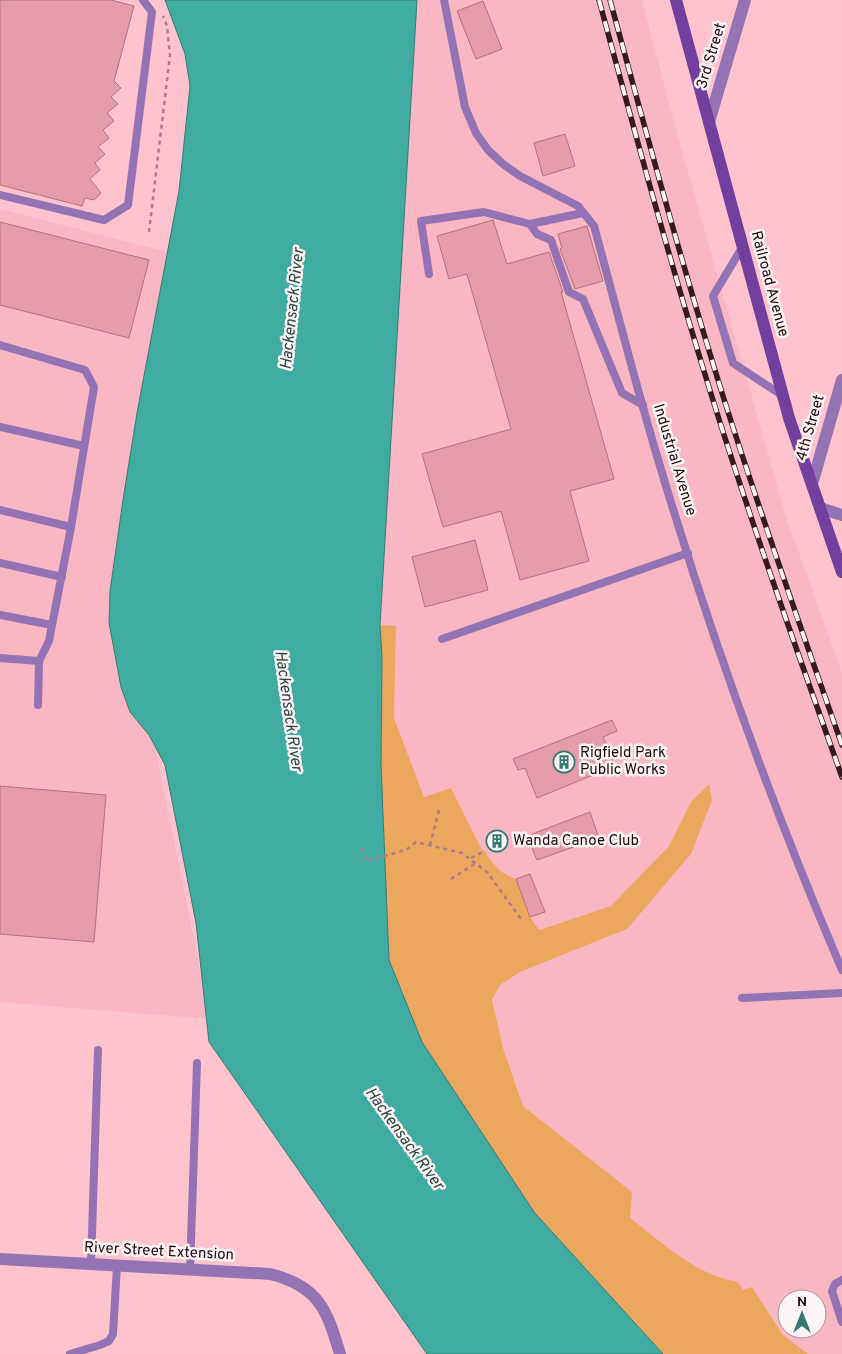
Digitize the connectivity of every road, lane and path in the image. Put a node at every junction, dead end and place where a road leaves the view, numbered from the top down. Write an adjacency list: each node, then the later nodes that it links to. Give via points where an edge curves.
1 (143, 0): 7 (lane, via 152,12 128,205 104,220)
2 (444, 0): 8 (lane, Industrial Avenue, via 465,107 476,133 503,164 578,206)
3 (676, 0): 6 (main road, Railroad Avenue)
4 (745, 0): 6 (street, 3rd Street)
5 (161, 10): 10 (path, via 167,26 170,55)
6 (709, 122): 11 (main road, Railroad Avenue)
7 (0, 195)
8 (583, 213): 9 (lane); 16 (lane, Industrial Avenue, via 594,226)
9 (530, 224): 12 (lane, via 484,212 421,221); 16 (lane, via 537,234 551,240 569,292 583,298 622,393)
10 (149, 232)
11 (742, 246): 15 (main road, Railroad Avenue); 15 (lane, via 713,296 733,363)
12 (429, 274)
13 (0, 344): 18 (lane, via 85,370 94,387)
14 (842, 380): 19 (street, 4th Street)
15 (783, 396): 19 (main road, Railroad Avenue)
16 (643, 405): 24 (lane, Industrial Avenue)
17 (0, 427): 18 (lane)
18 (84, 446): 23 (lane)
19 (812, 484): 20 (main road, Railroad Avenue)
20 (820, 508): 22 (street); 26 (main road, Railroad Avenue)
21 (0, 510): 23 (lane)
22 (842, 515)
23 (71, 527): 27 (lane)
24 (688, 554): 30 (lane); 42 (lane, Industrial Avenue, via 753,745)
25 (0, 564): 27 (lane)
26 (842, 572)
27 (62, 577): 29 (lane)
28 (0, 615): 29 (lane)
29 (52, 625): 32 (lane, via 49,641)
30 (442, 639)
31 (0, 658): 32 (lane)
32 (39, 661): 33 (lane)
33 (38, 705)
34 (440, 806): 35 (path)
35 (430, 845): 36 (path, via 416,842 406,850 366,861); 38 (path, via 462,853)
36 (362, 848)
37 (485, 851): 38 (path)
38 (470, 859): 39 (path)
39 (476, 863): 40 (path); 41 (path, via 487,872)
40 (451, 879)
41 (521, 919)
42 (842, 970)
43 (842, 993): 44 (lane)
44 (742, 998)
45 (98, 1050): 48 (lane)
46 (197, 1063): 50 (lane)
47 (0, 1260): 48 (street, River Street Extension)
48 (91, 1264): 49 (street, River Street Extension)
49 (117, 1266): 50 (street, River Street Extension); 53 (lane, via 114,1328 108,1341)
50 (190, 1270): 56 (street, River Street Extension, via 270,1274 299,1284 311,1292 325,1309)
51 (842, 1280): 52 (lane, via 832,1291)
52 (842, 1322)
53 (102, 1344): 54 (lane); 55 (lane)
54 (70, 1354)
55 (104, 1354)
56 (340, 1354)

